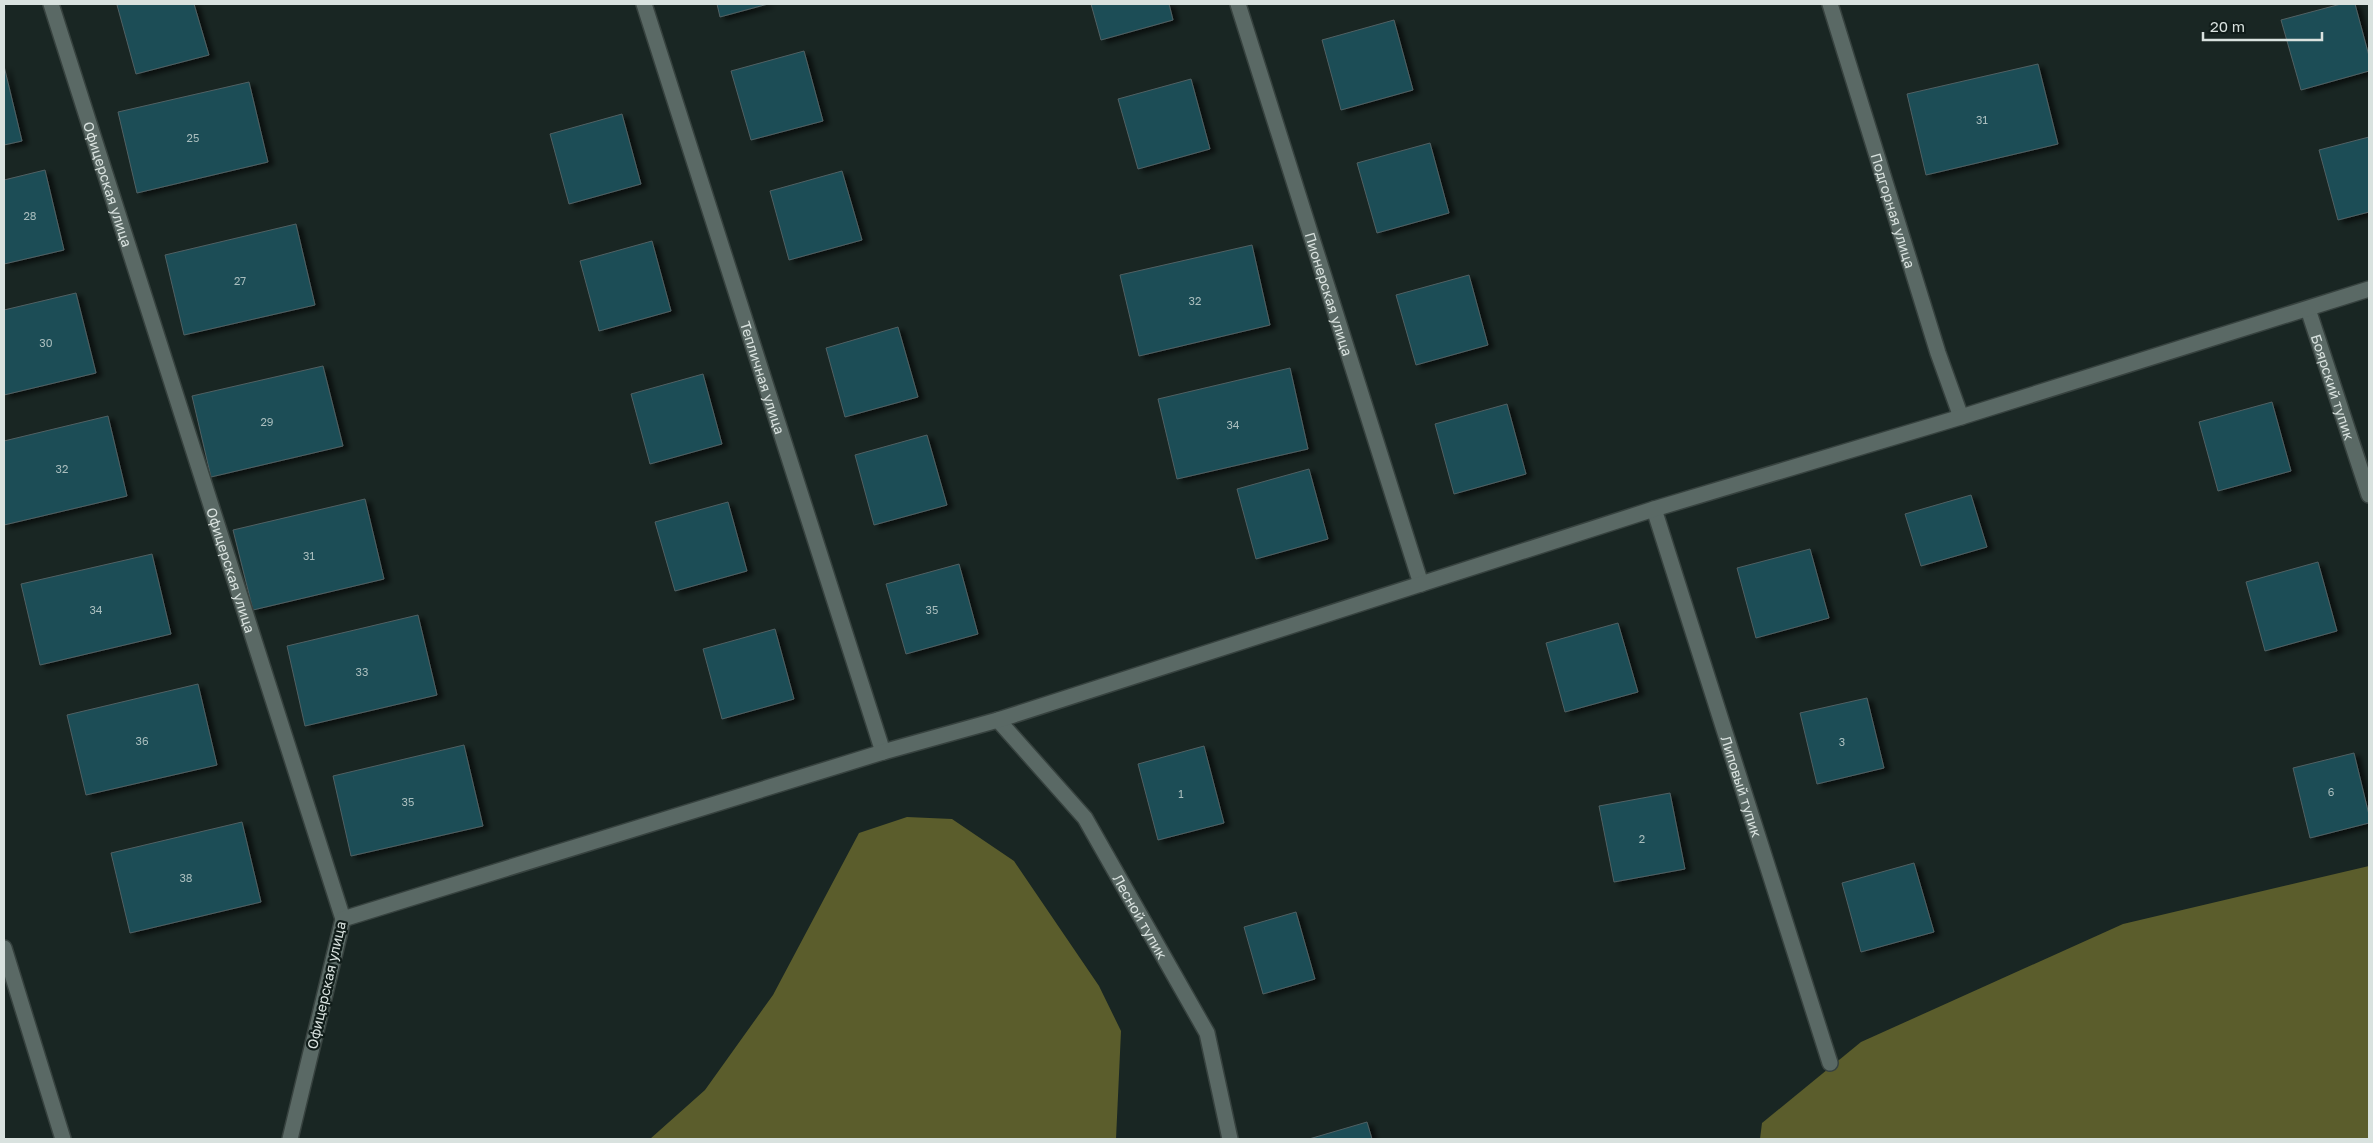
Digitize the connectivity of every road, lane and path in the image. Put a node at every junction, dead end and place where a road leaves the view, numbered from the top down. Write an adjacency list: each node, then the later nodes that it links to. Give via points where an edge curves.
1 (51, 4): 13 (street, Офицерская улица)
2 (644, 4): 12 (street, Тепличная улица)
3 (1238, 4): 10 (street, Пионерская улица)
4 (1830, 4): 7 (street, Подгорная улица, via 1935,344)
5 (2369, 288): 6 (street)
6 (2308, 309): 7 (street); 8 (street, Боярский тупик)
7 (1961, 417): 9 (street)
8 (2369, 495)
9 (1654, 510): 10 (street); 15 (street, Липовый тупик)
10 (1421, 584): 11 (street)
11 (998, 720): 12 (street); 18 (street, Лесной тупик, via 1085,818 1207,1033)
12 (883, 752): 13 (street)
13 (343, 918): 17 (street, Офицерская улица)
14 (4, 948): 16 (street)
15 (1830, 1063)
16 (63, 1139)
17 (290, 1139)
18 (1230, 1139)

